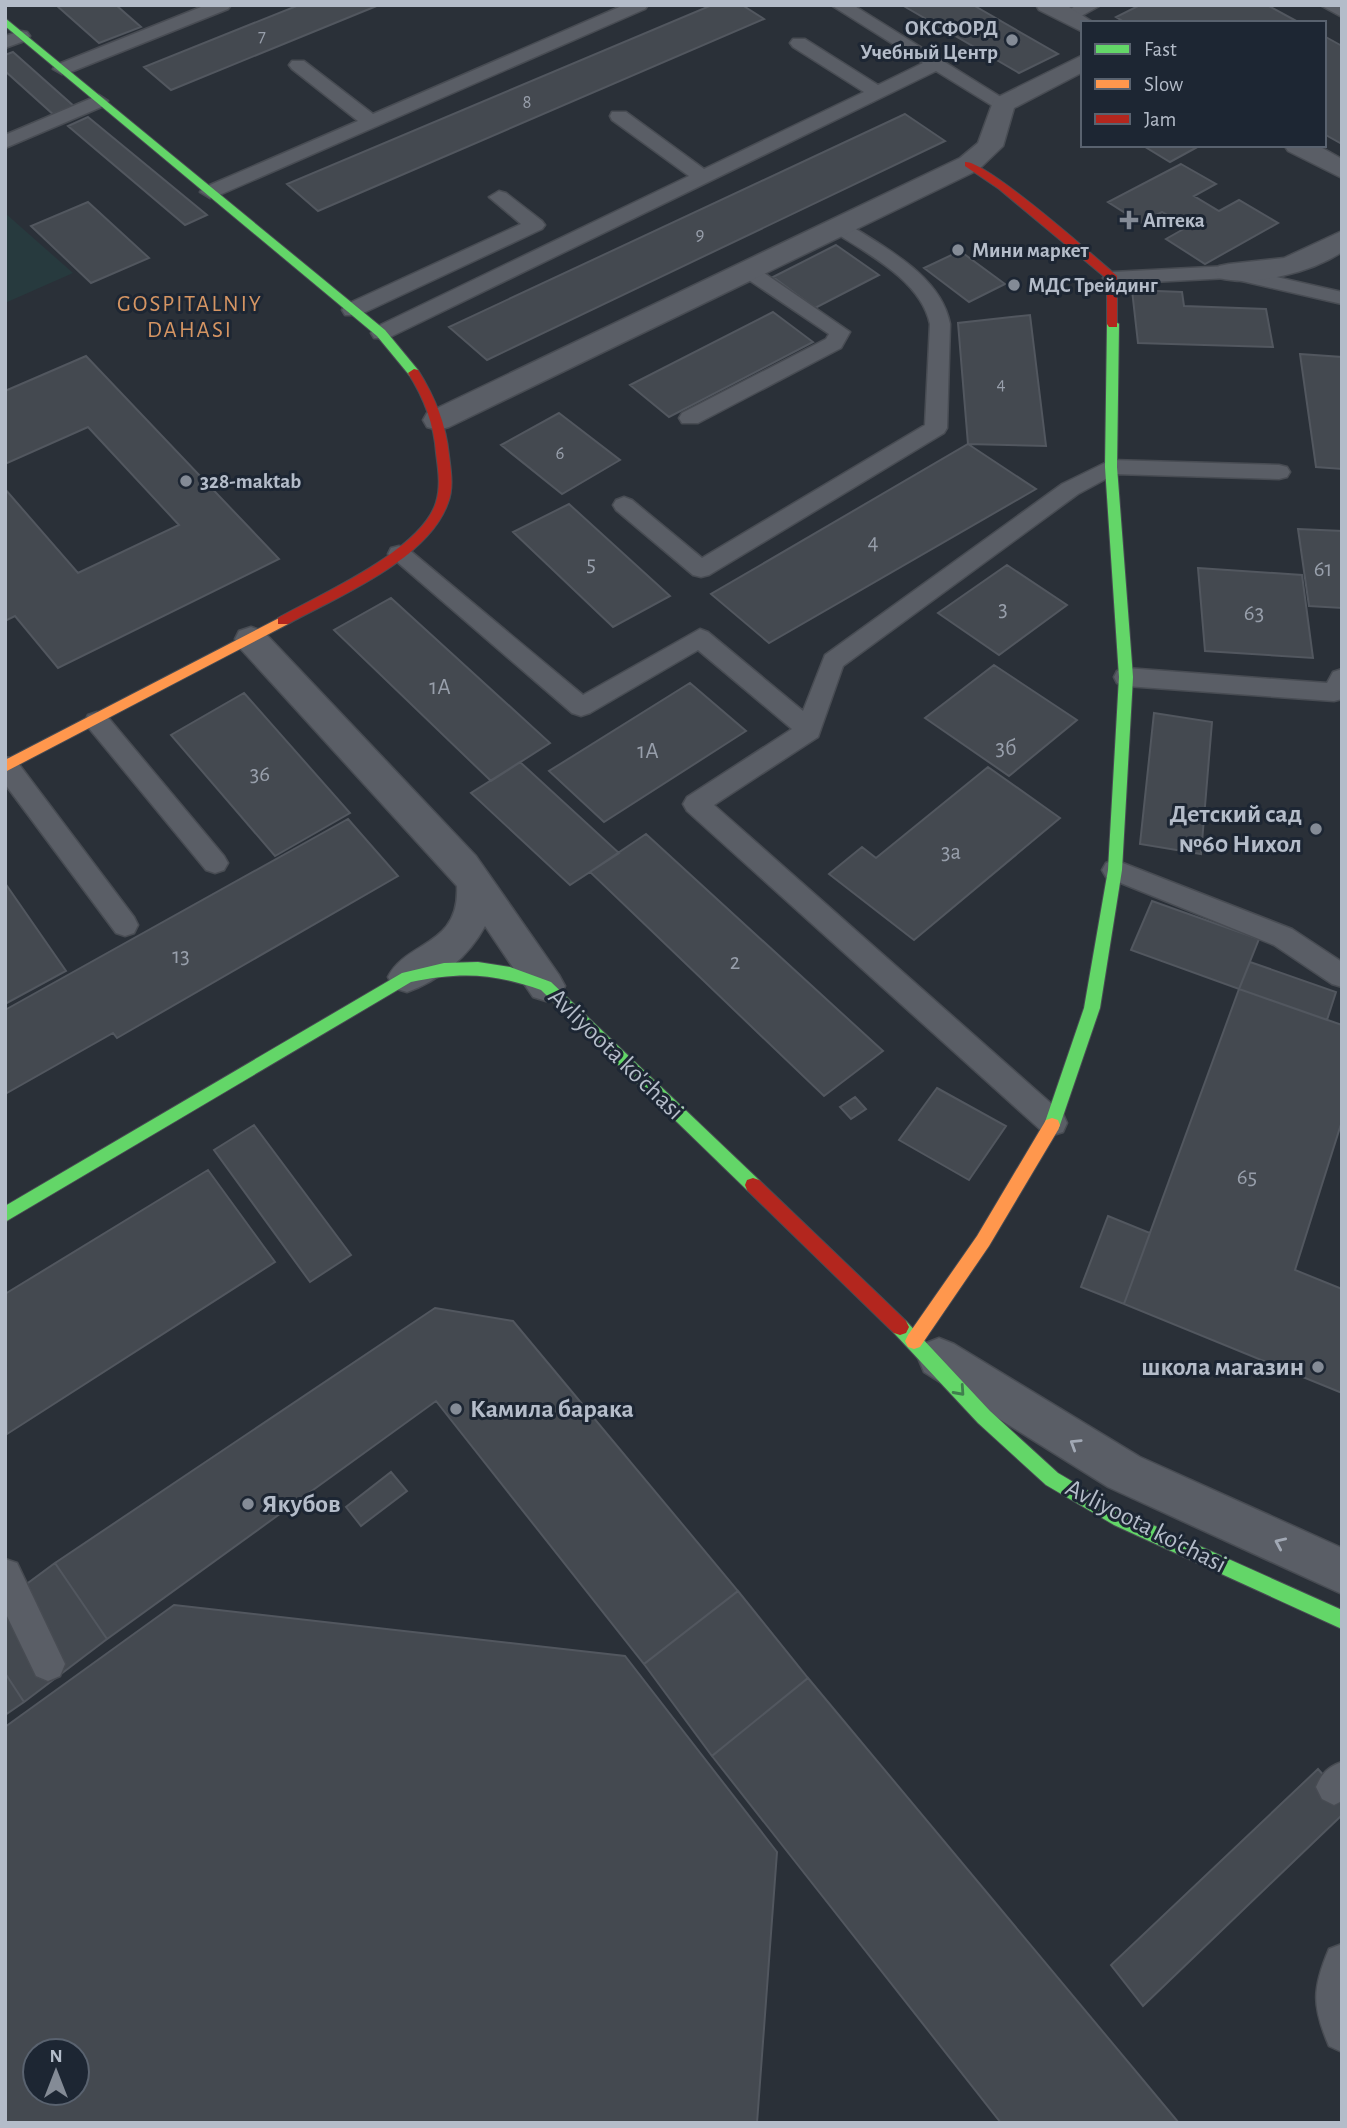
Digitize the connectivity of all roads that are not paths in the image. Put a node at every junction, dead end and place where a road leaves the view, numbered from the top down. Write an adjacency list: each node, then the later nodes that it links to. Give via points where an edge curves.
1 (165, 5): 9 (lane)
2 (222, 5): 9 (lane)
3 (639, 5): 21 (lane)
4 (840, 5): 14 (lane)
5 (1092, 5): 8 (lane)
6 (1329, 5): 7 (lane)
7 (1342, 12)
8 (1066, 16)
9 (184, 19): 16 (lane)
10 (5, 21): 11 (street)
11 (13, 39): 16 (street)
12 (799, 43): 17 (lane)
13 (1081, 63): 19 (street)
14 (936, 64): 17 (lane); 19 (lane)
15 (298, 65): 21 (lane)
16 (62, 69): 18 (street)
17 (877, 92): 26 (lane)
18 (100, 101): 22 (lane); 27 (street)
19 (1003, 104): 24 (street, via 990,146)
20 (620, 116): 26 (lane)
21 (371, 122): 27 (lane)
22 (5, 142)
23 (1301, 147): 25 (street)
24 (969, 164): 29 (street); 33 (street)
25 (1342, 170)
26 (703, 177): 36 (lane)
27 (210, 192): 35 (street)
28 (499, 197): 35 (lane, via 535,225)
29 (838, 226): 31 (street); 41 (lane, via 888,261 936,307 940,324 936,428 701,569)
30 (1342, 239): 32 (street, via 1319,255 1286,268)
31 (747, 270): 37 (lane, via 840,332 834,343); 38 (street)
32 (1229, 272): 33 (lane); 34 (lane)
33 (1113, 278): 39 (street)
34 (1342, 298)
35 (352, 310): 36 (street)
36 (381, 332): 38 (street, via 415,372)
37 (690, 418)
38 (438, 420): 42 (street, via 444,453 442,504 419,540)
39 (1111, 467): 40 (lane); 44 (street); 47 (lane, via 1070,489 833,661)
40 (1279, 472)
41 (624, 505)
42 (399, 554): 43 (street); 47 (lane, via 581,707 700,638)
43 (251, 639): 46 (street); 51 (street)
44 (1126, 677): 45 (lane, via 1334,692); 50 (street)
45 (1342, 678)
46 (97, 721): 48 (street); 49 (lane)
47 (809, 730): 56 (lane, via 696,803)
48 (6, 767): 52 (lane)
49 (215, 863)
50 (1115, 870): 53 (lane, via 1283,937); 56 (street, via 1092,1008)
51 (475, 883): 54 (street, via 475,909 461,934 439,957); 55 (street)
52 (125, 926)
53 (1342, 976)
54 (407, 977): 55 (street, Avliyoota ko'chasi, via 478,965); 57 (street, Avliyoota ko'chasi)
55 (546, 986): 58 (street, Avliyoota ko'chasi)
56 (1053, 1123): 58 (street, via 983,1241)
57 (5, 1215)
58 (914, 1341): 59 (street, Avliyoota ko'chasi, one-way to 58, via 1124,1472); 61 (street, Avliyoota ko'chasi, one-way to 61, via 984,1417 1052,1479 1119,1518)
59 (1342, 1571)
60 (5, 1575): 62 (lane)
61 (1342, 1620)
62 (48, 1664)
63 (1342, 1962): 64 (lane, via 1333,1984 1334,2013)
64 (1342, 2033)

